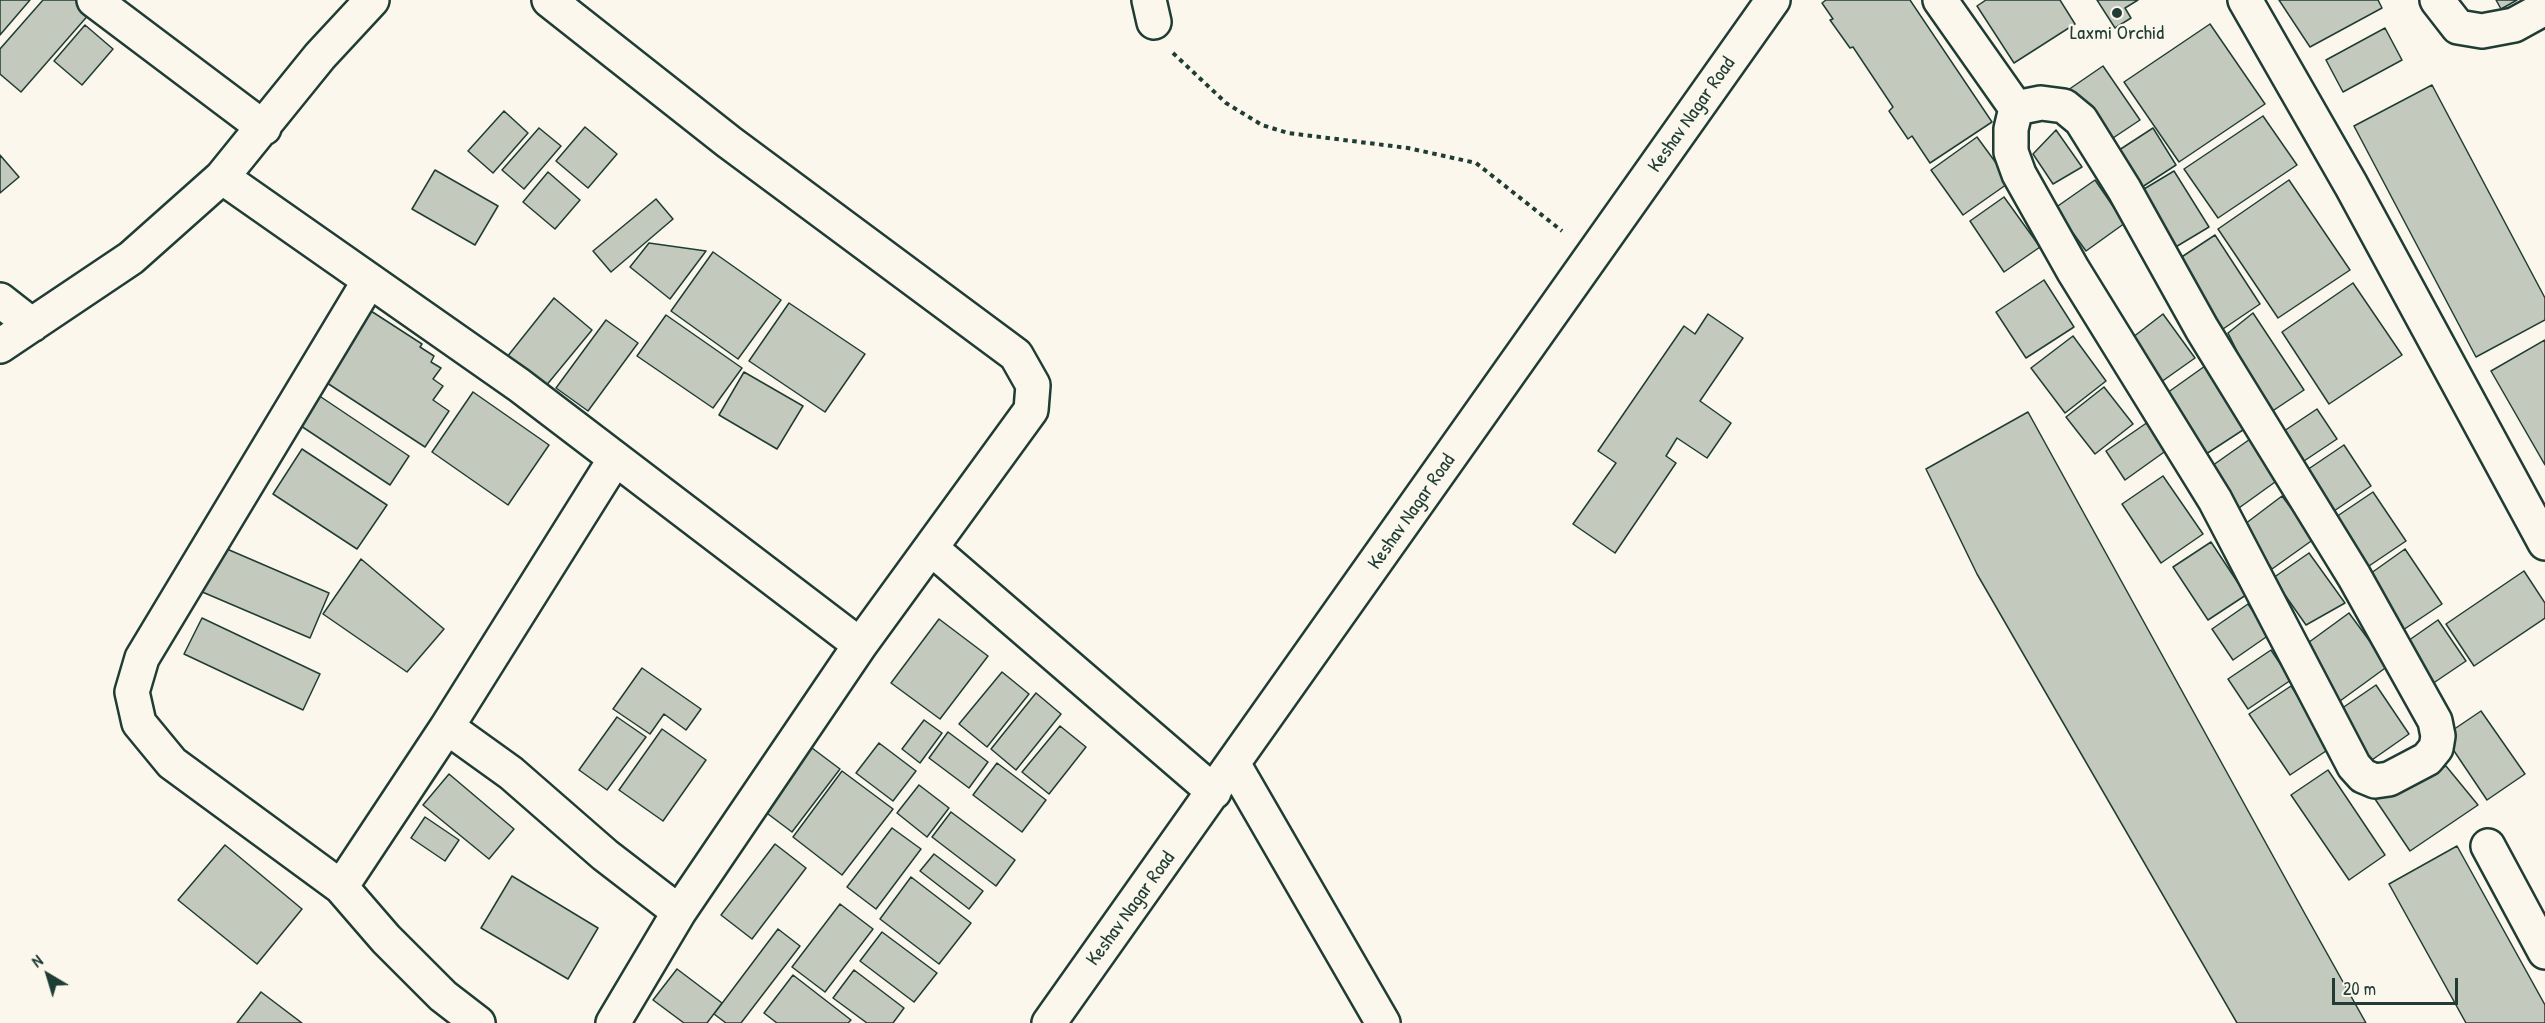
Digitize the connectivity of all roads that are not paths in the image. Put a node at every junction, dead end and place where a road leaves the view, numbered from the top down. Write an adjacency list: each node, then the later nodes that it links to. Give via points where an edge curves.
1 (94, 0): 10 (street)
2 (372, 0): 10 (street, via 320,56)
3 (549, 0): 18 (street, via 729,142 1016,356 1033,385 1031,410)
4 (1773, 0): 21 (street, Keshav Nagar Road)
5 (1940, 0): 9 (street)
6 (2245, 0): 17 (street, via 2351,185)
7 (2437, 0): 8 (street, via 2458,27 2482,30 2514,25)
8 (2545, 8)
9 (2016, 108): 9 (street, via 2011,152 2019,174 2073,270 2215,500 2354,766 2375,781 2389,779 2427,759 2436,748 2435,721 2354,576 2202,329 2081,120 2064,106 2041,103)
10 (264, 128): 11 (street)
11 (222, 177): 12 (street); 14 (street, via 131,258)
12 (369, 281): 16 (street, via 519,385); 24 (street, via 142,658 132,692 139,723 171,763)
13 (0, 300): 14 (street)
14 (32, 325): 15 (street)
15 (0, 346)
16 (615, 459): 19 (street); 20 (street)
17 (2545, 543)
18 (932, 549): 19 (street); 22 (street)
19 (860, 645): 25 (street)
20 (447, 727): 24 (street); 25 (street, via 511,773 605,855)
21 (1234, 765): 22 (street, Keshav Nagar Road); 30 (street)
22 (1214, 792): 29 (street, Keshav Nagar Road)
23 (2488, 846): 26 (street)
24 (341, 887): 27 (street, via 442,996)
25 (679, 912): 28 (street)
26 (2545, 952)
27 (478, 1023)
28 (613, 1023)
29 (1049, 1023)
30 (1383, 1023)

